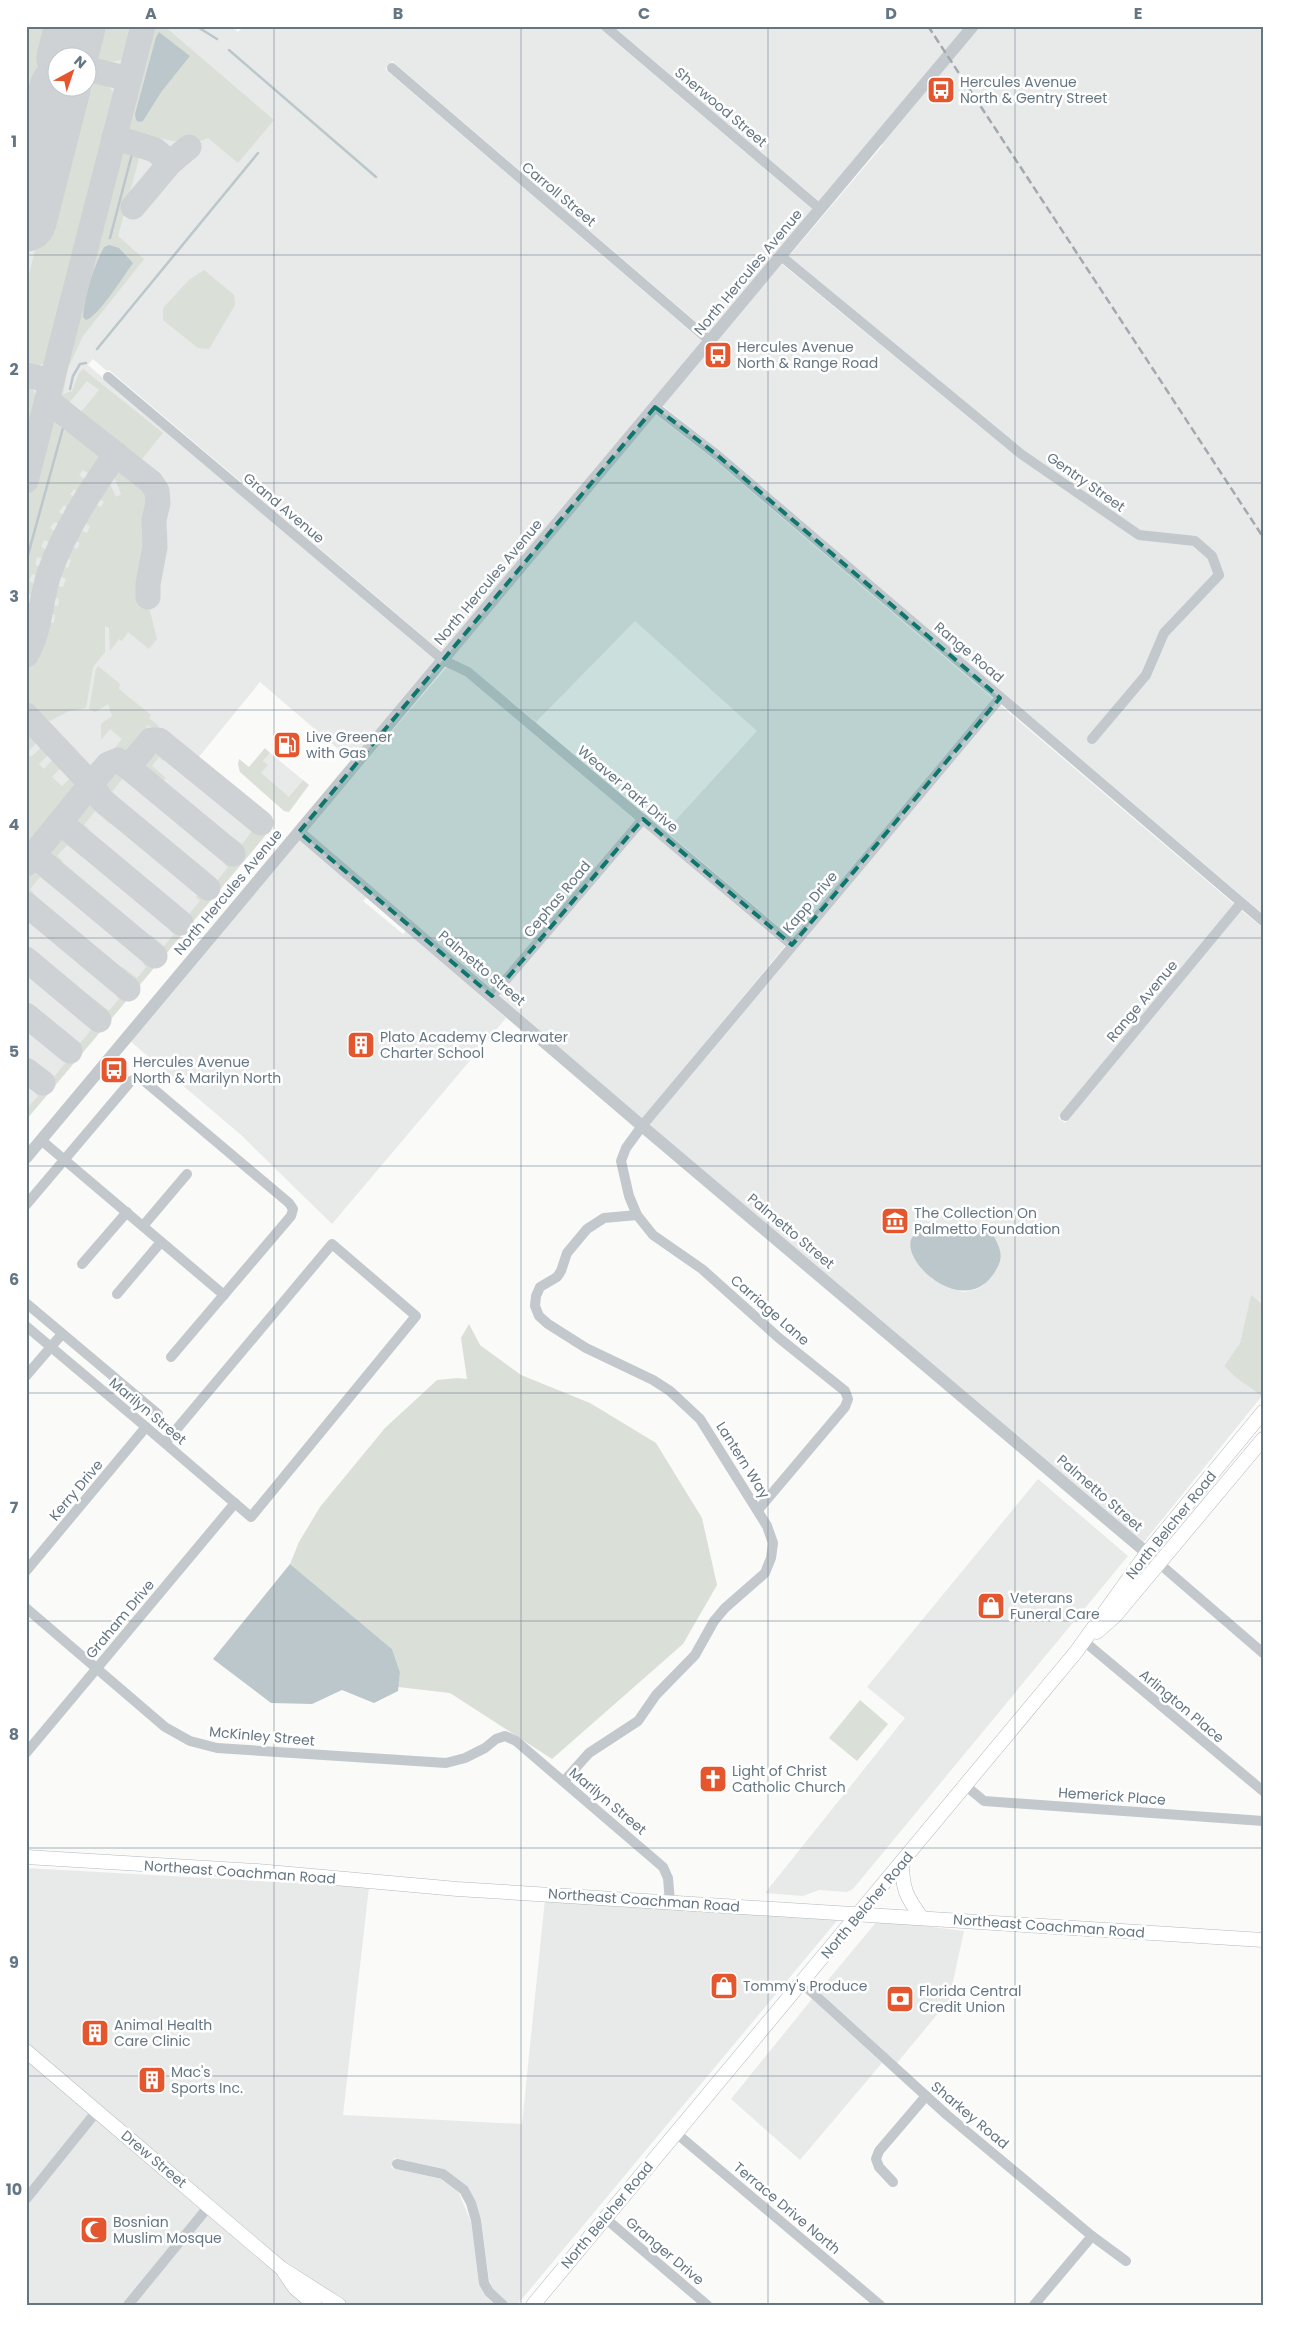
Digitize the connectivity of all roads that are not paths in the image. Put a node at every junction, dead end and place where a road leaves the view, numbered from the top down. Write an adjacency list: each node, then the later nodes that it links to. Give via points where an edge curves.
1 (605, 26): 4 (street, Sherwood Street)
2 (973, 26): 4 (street, North Hercules Avenue)
3 (392, 68): 6 (street, Carroll Street)
4 (820, 209): 5 (street, North Hercules Avenue)
5 (781, 256): 6 (street, North Hercules Avenue); 11 (street, Gentry Street, via 1021,454 1139,535 1195,541 1212,556 1219,575 1164,633 1146,674)
6 (710, 340): 8 (street, North Hercules Avenue)
7 (108, 377): 9 (street, Grand Avenue)
8 (655, 407): 9 (street, North Hercules Avenue); 10 (street, Range Road, via 717,455)
9 (443, 660): 12 (street, Weaver Park Drive, via 468,672); 13 (street, North Hercules Avenue)
10 (1000, 698): 14 (street, Range Road); 16 (street, Kapp Drive)
11 (1092, 739)
12 (643, 819): 16 (street, Weaver Park Drive); 17 (street, Cephas Road)
13 (299, 832): 17 (street, Palmetto Street); 20 (street, North Hercules Avenue)
14 (1241, 903): 15 (street, Range Road); 18 (street, Range Avenue)
15 (1263, 921)
16 (792, 945): 19 (street, Kapp Drive)
17 (492, 996): 19 (street, Palmetto Street)
18 (1065, 1116)
19 (642, 1126): 26 (street, Carriage Lane, via 621,1161); 45 (street, Palmetto Street)
20 (41, 1140): 21 (street, North Hercules Avenue); 22 (street)
21 (26, 1158)
22 (65, 1160): 24 (street); 25 (street); 31 (street, via 136,1078 143,1080 290,1203 293,1209 291,1216)
23 (187, 1174): 27 (street)
24 (26, 1205)
25 (127, 1212): 27 (street); 29 (street)
26 (636, 1216): 44 (street, Carriage Lane, via 653,1235 702,1269 779,1338 845,1391 848,1398 845,1407); 44 (street, Lantern Way, via 604,1218 587,1229 567,1253 557,1277 540,1287 535,1306 539,1316 586,1348 670,1391 708,1429)
27 (143, 1226): 28 (street)
28 (161, 1242): 30 (street); 31 (street)
29 (82, 1264)
30 (117, 1294)
31 (224, 1295): 36 (street)
32 (26, 1304): 34 (street)
33 (26, 1326): 35 (street, Marilyn Street)
34 (62, 1334): 35 (street); 39 (street)
35 (51, 1347): 37 (street); 40 (street, Marilyn Street)
36 (171, 1357)
37 (26, 1376)
38 (1263, 1412): 45 (main road, North Belcher Road)
39 (158, 1414)
40 (146, 1427): 42 (street, Marilyn Street); 47 (street, Kerry Drive)
41 (1263, 1439): 46 (main road, North Belcher Road)
42 (165, 1444): 43 (street, Marilyn Street); 43 (street, Marilyn Street, via 332,1244 384,1287 416,1316 251,1517)
43 (235, 1503): 51 (street, Graham Drive)
44 (758, 1510): 54 (street, Lantern Way, via 773,1543 765,1573 725,1608 714,1621 696,1655 656,1695 638,1721 589,1753)
45 (1147, 1553): 46 (street, Palmetto Street); 49 (main road, North Belcher Road)
46 (1160, 1564): 49 (main road, North Belcher Road, via 1115,1616); 50 (street, Palmetto Street)
47 (26, 1571)
48 (26, 1608): 51 (street, McKinley Street)
49 (1084, 1642): 55 (main road, North Belcher Road); 56 (street, Arlington Place)
50 (1262, 1652)
51 (97, 1668): 52 (street, McKinley Street, via 166,1727 190,1741 217,1748 446,1763 465,1758); 53 (street, Graham Drive)
52 (505, 1736): 54 (street, Marilyn Street, via 516,1741)
53 (26, 1752)
54 (564, 1781): 60 (street, Marilyn Street, via 664,1866)
55 (966, 1786): 57 (street, Hemerick Place, via 984,1801); 59 (main road, North Belcher Road)
56 (1263, 1791)
57 (1263, 1821)
58 (26, 1857): 60 (main road, Northeast Coachman Road)
59 (902, 1862): 61 (main road, North Belcher Road); 62 (main road, via 902,1883 908,1900)
60 (670, 1902): 61 (main road, Northeast Coachman Road)
61 (859, 1914): 62 (main road, Northeast Coachman Road); 64 (main road, North Belcher Road)
62 (922, 1918): 63 (main road, Northeast Coachman Road)
63 (1263, 1940)
64 (802, 1983): 66 (street, Sharkey Road); 68 (main road, North Belcher Road)
65 (26, 2051): 67 (main road, Drew Street)
66 (926, 2096): 70 (street, via 876,2159); 74 (street, Sharkey Road)
67 (97, 2111): 71 (street); 72 (main road, Drew Street)
68 (676, 2133): 73 (main road, North Belcher Road); 83 (street, Terrace Drive North)
69 (397, 2164): 81 (street, via 443,2174 464,2190 476,2220 484,2282 489,2292)
70 (893, 2182)
71 (26, 2199)
72 (209, 2206): 76 (main road, Drew Street); 78 (street)
73 (605, 2218): 77 (main road, North Belcher Road); 82 (street, Granger Drive)
74 (1092, 2236): 75 (street, Sharkey Road); 84 (street)
75 (1126, 2261)
76 (281, 2268): 79 (main road, Drew Street, via 295,2288); 80 (main road, Drew Street)
77 (534, 2304)
78 (128, 2305)
79 (315, 2305)
80 (339, 2305)
81 (503, 2305)
82 (707, 2305)
83 (880, 2305)
84 (1034, 2305)

